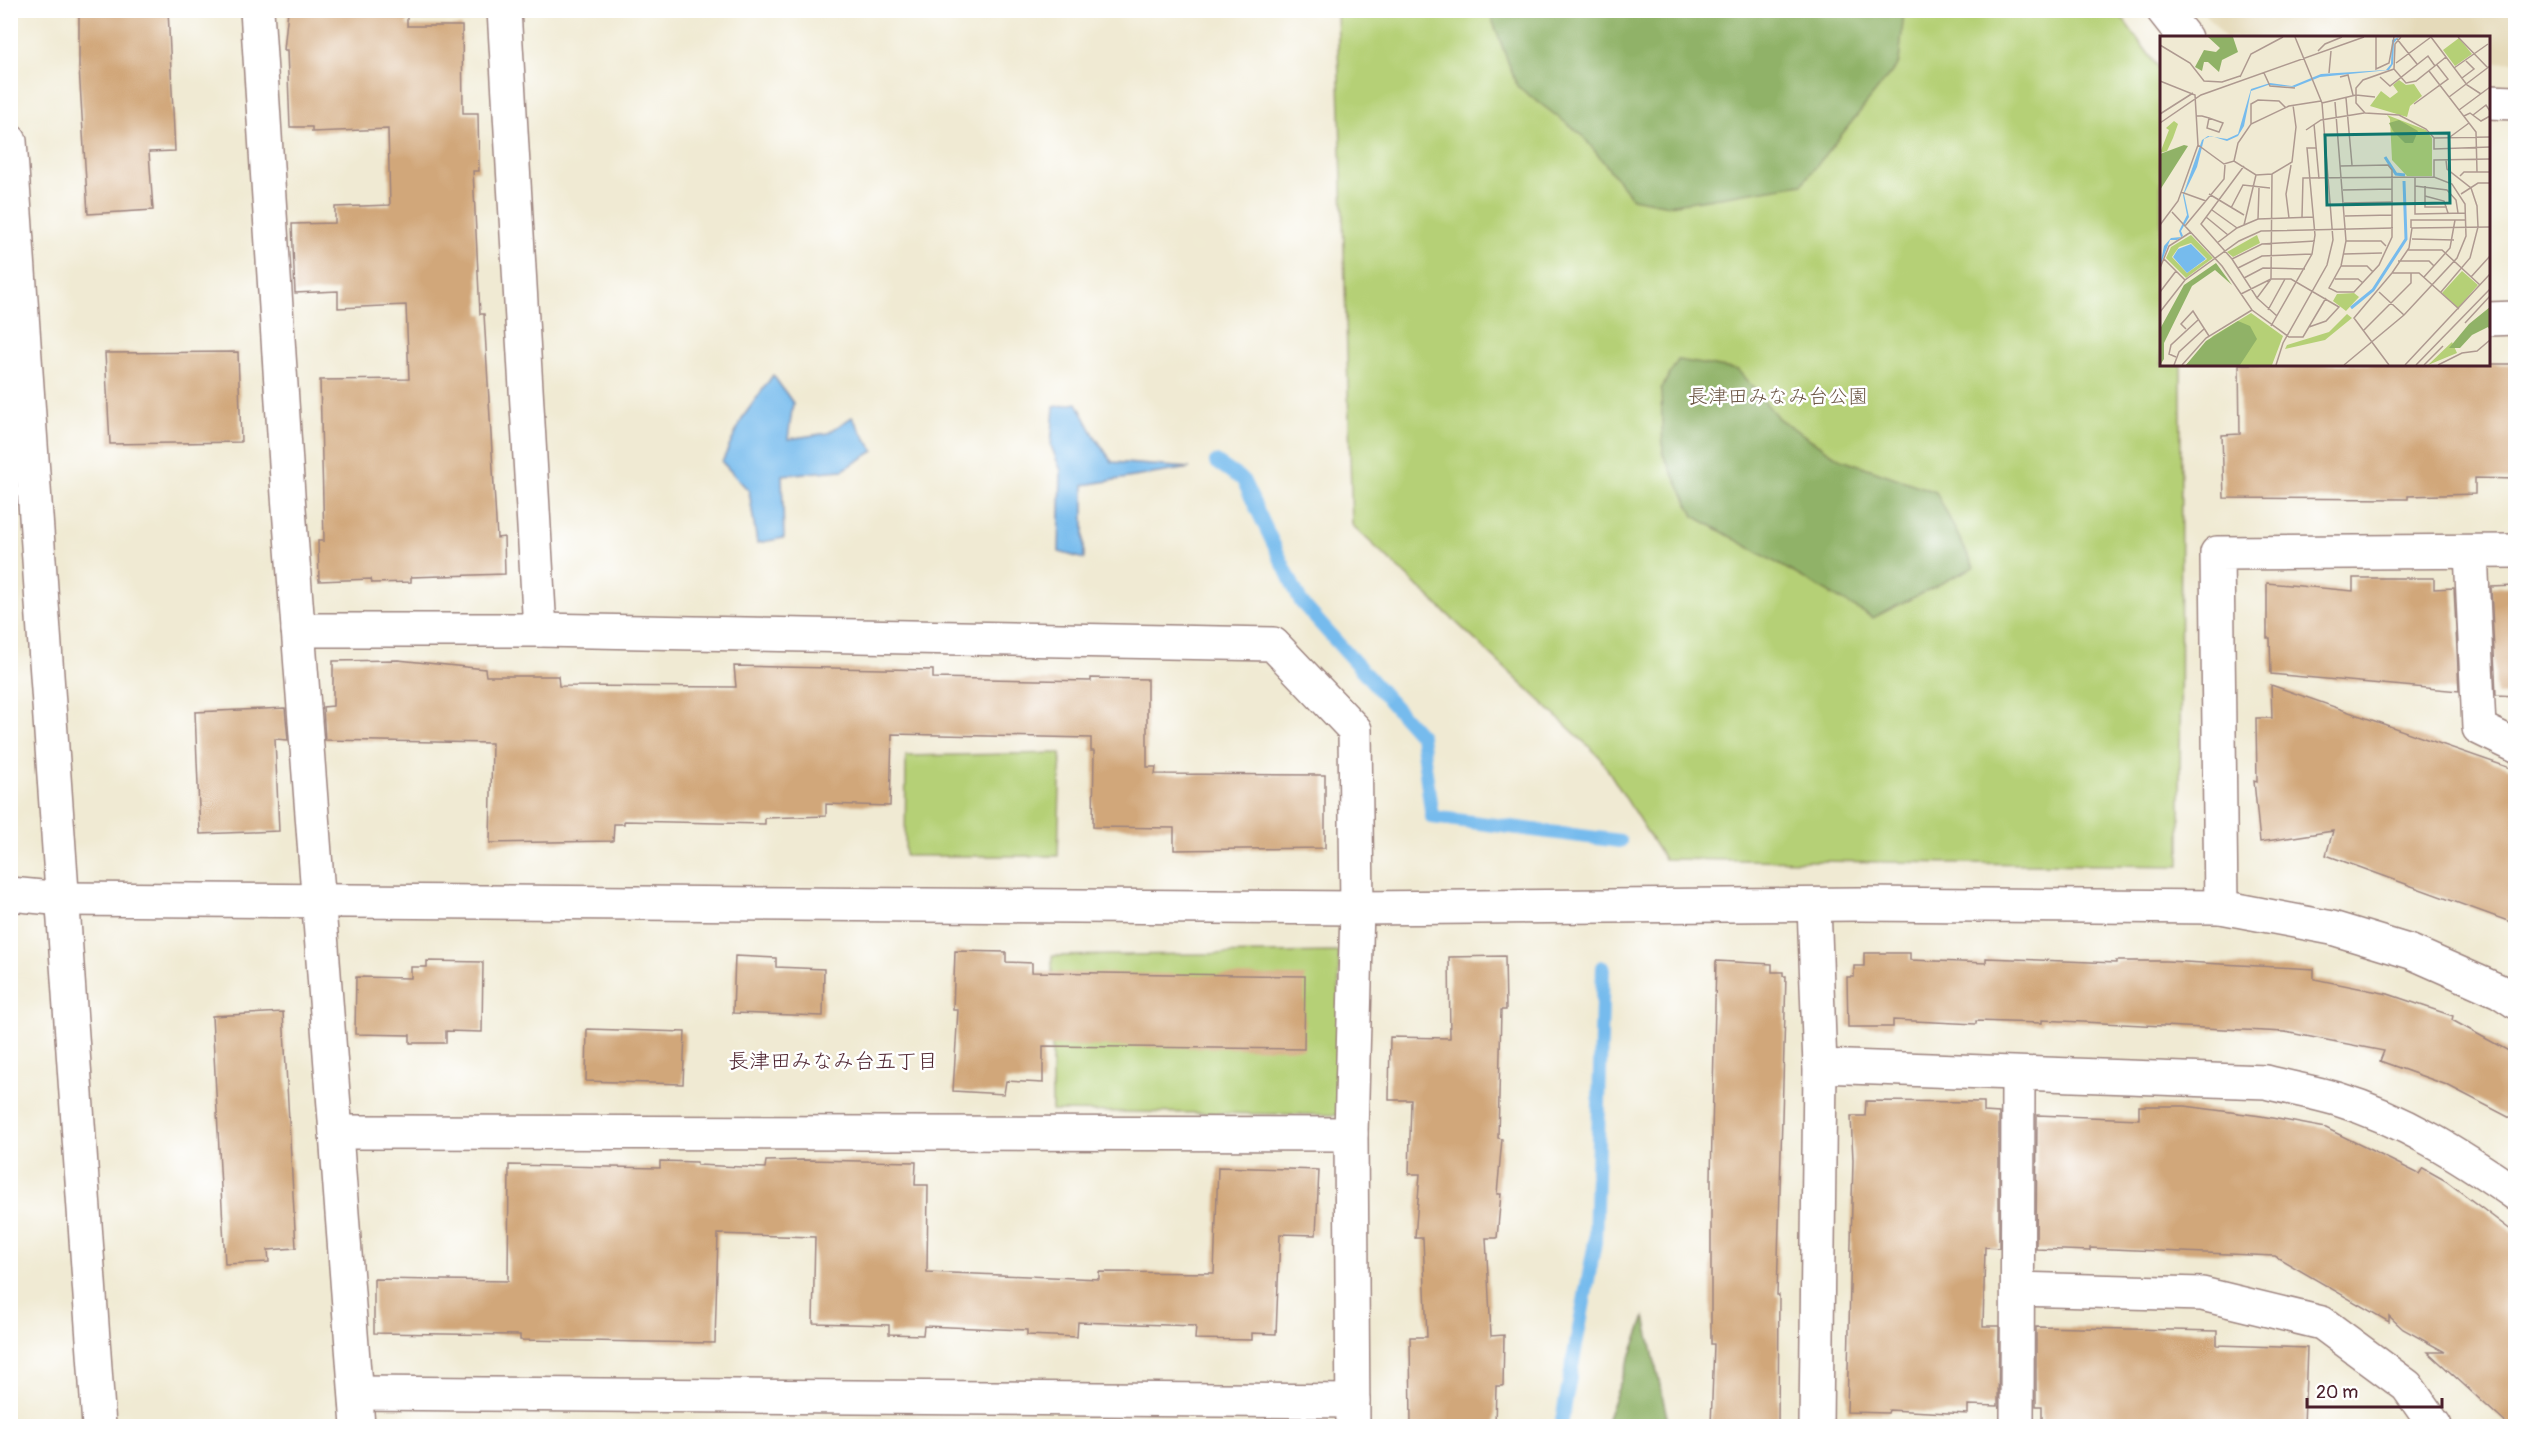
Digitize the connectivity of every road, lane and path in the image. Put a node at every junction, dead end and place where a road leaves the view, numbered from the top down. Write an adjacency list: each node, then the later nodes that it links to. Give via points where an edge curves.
1 (257, 10): 12 (street)
2 (504, 10): 13 (street)
3 (2163, 10): 4 (street)
4 (2183, 36)
5 (2490, 102): 6 (street)
6 (2516, 103)
7 (10, 141): 16 (street)
8 (2516, 318): 9 (street)
9 (2490, 319)
10 (2516, 551): 11 (street)
11 (2472, 552): 14 (street, via 2480,728); 19 (street, via 2217,553)
12 (298, 630): 13 (street); 17 (street)
13 (540, 630): 20 (street, via 1272,644 1355,730)
14 (2516, 746)
15 (10, 894): 16 (street)
16 (63, 899): 17 (street); 30 (street)
17 (320, 901): 20 (street); 24 (street)
18 (1814, 906): 19 (street); 20 (street); 22 (street)
19 (2221, 907): 21 (street, via 2332,928 2411,952)
20 (1357, 908): 25 (street)
21 (2516, 1002)
22 (1820, 1066): 23 (street); 32 (street)
23 (2018, 1075): 26 (street, via 2266,1082 2338,1099 2403,1124 2466,1159); 27 (street)
24 (336, 1132): 25 (street); 28 (street)
25 (1351, 1134): 29 (street)
26 (2516, 1194)
27 (2018, 1289): 33 (street); 34 (street, via 2202,1294 2322,1323 2407,1386)
28 (356, 1393): 29 (street); 31 (street)
29 (1353, 1414)
30 (99, 1426)
31 (358, 1426)
32 (1816, 1426)
33 (2018, 1426)
34 (2435, 1426)

